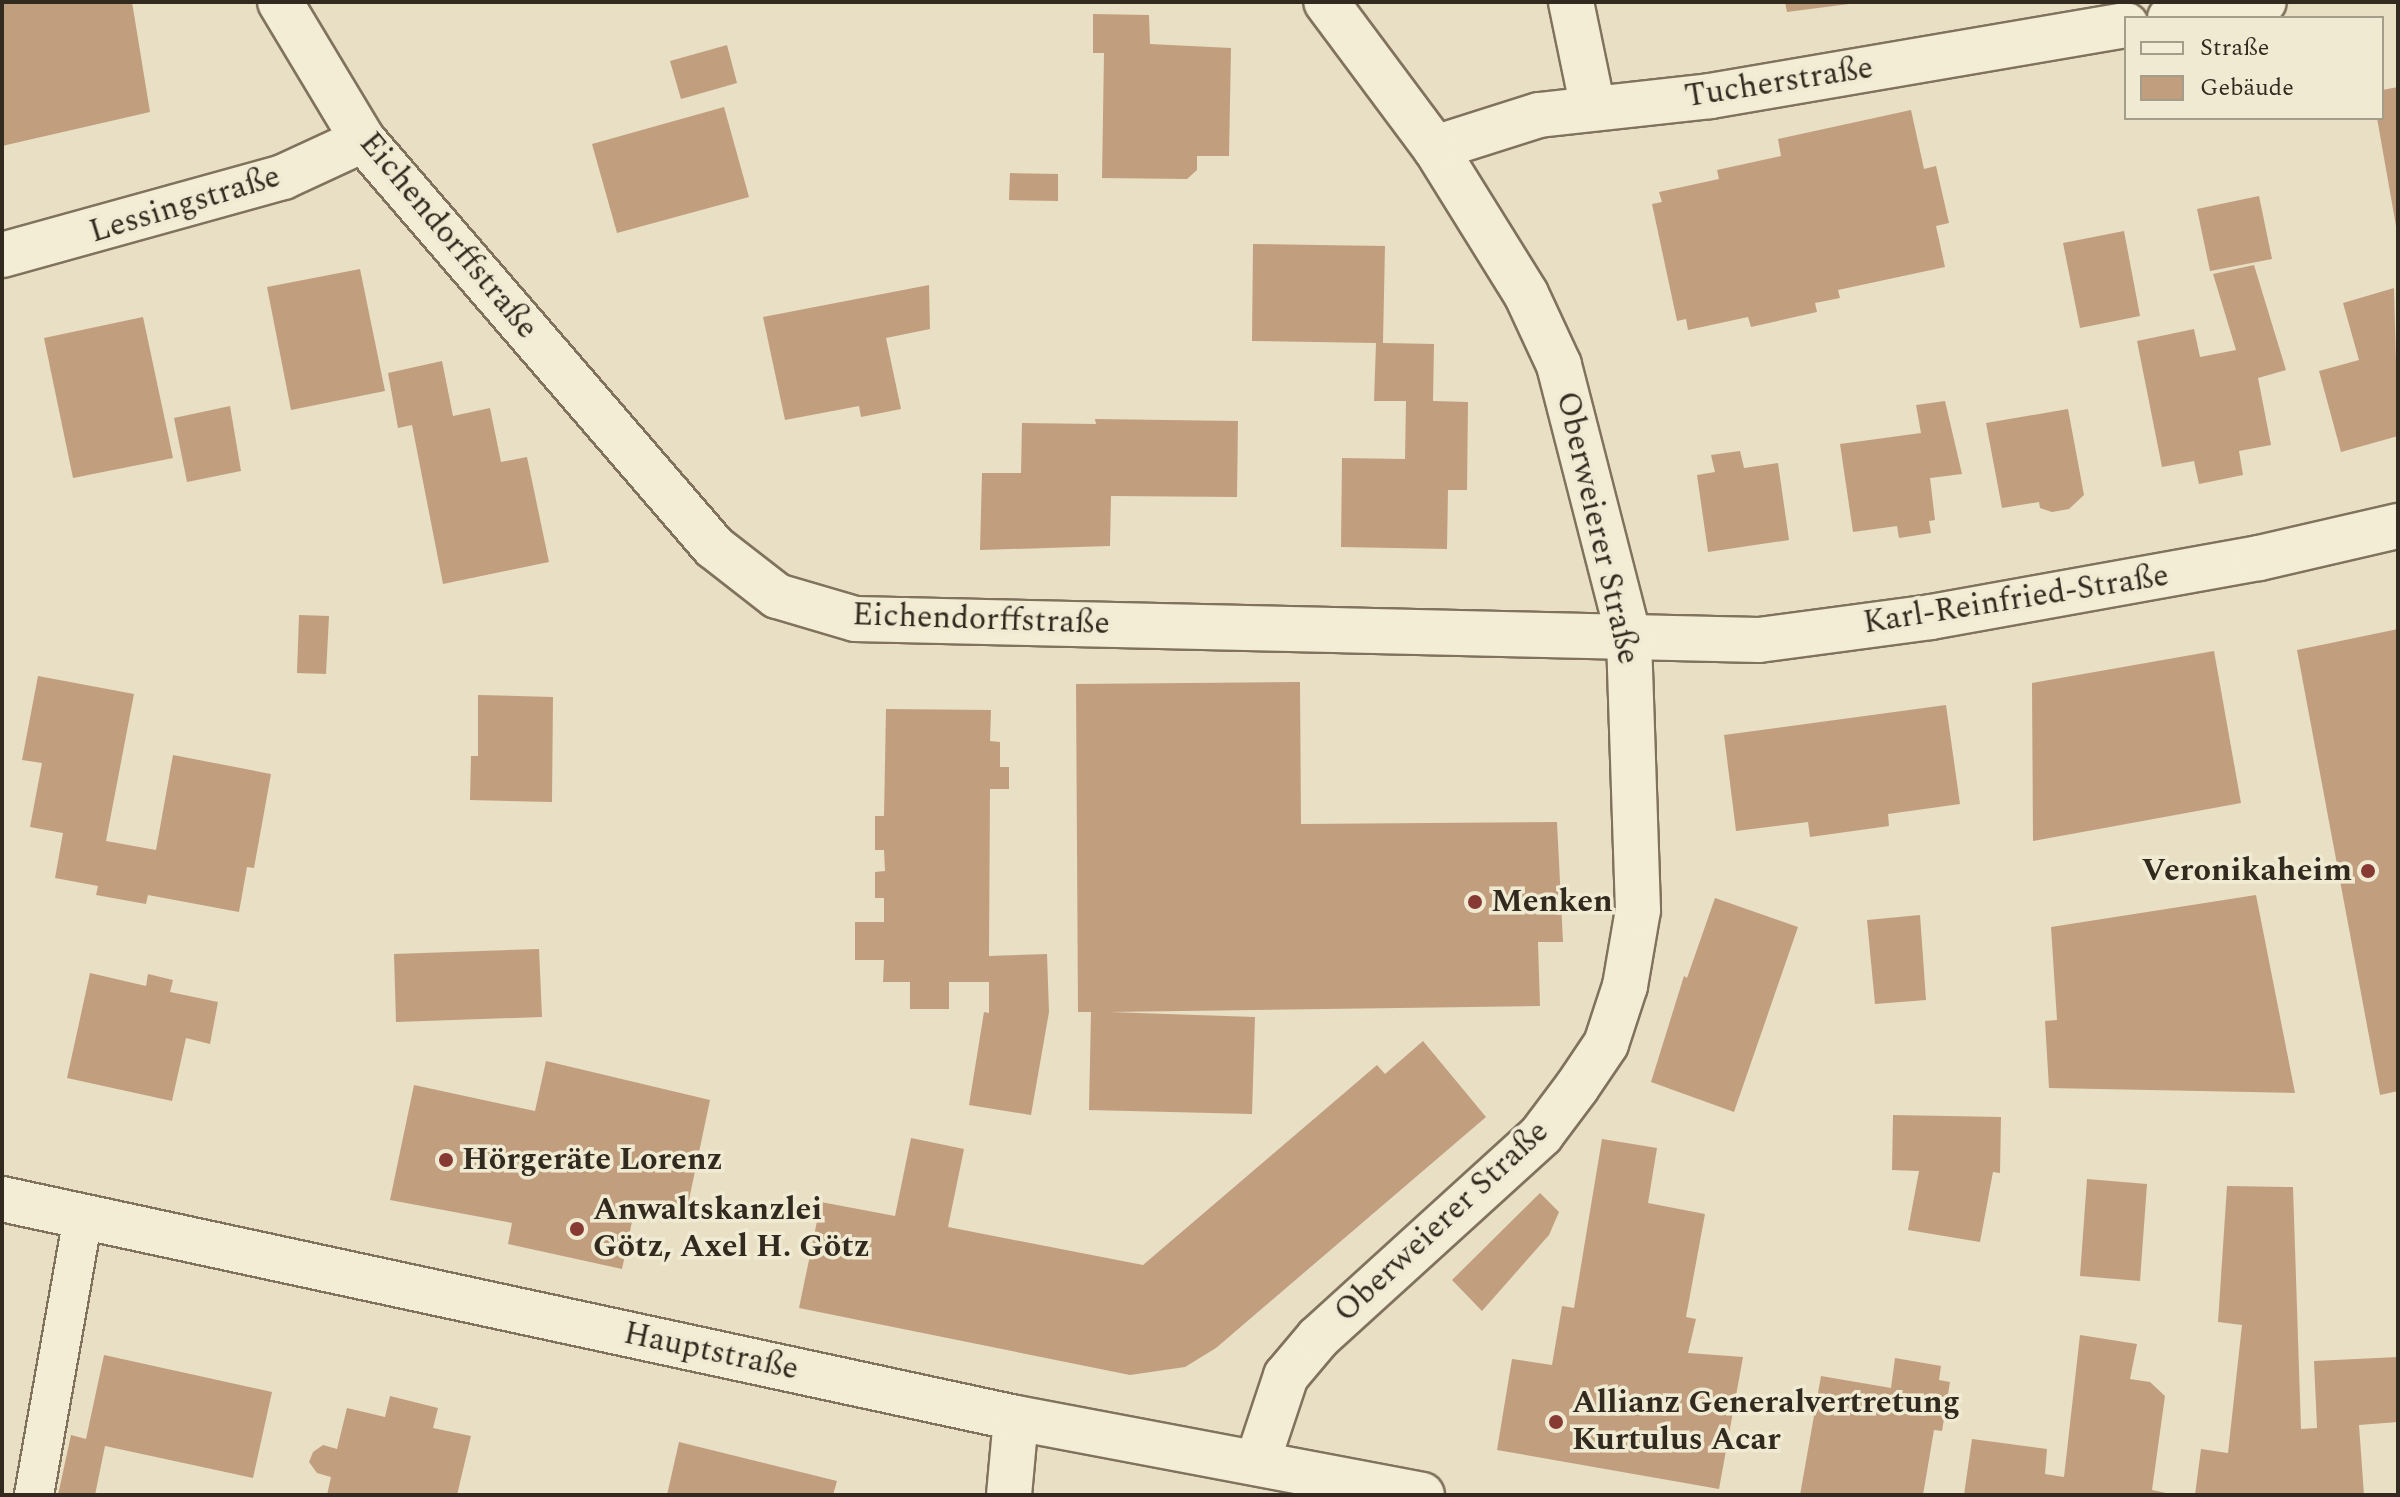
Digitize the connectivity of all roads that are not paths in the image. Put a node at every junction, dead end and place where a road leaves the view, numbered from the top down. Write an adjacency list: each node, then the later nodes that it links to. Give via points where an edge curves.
1 (280, 2): 8 (street, Eichendorffstraße)
2 (1326, 2): 9 (street, Oberweierer Straße)
3 (1571, 2): 7 (street)
4 (2264, 2): 5 (street)
5 (2182, 16)
6 (2124, 25): 7 (street, Tucherstraße, via 1710,96)
7 (1593, 108): 9 (street, Tucherstraße, via 1539,115)
8 (363, 140): 10 (street, Lessingstraße, via 283,177); 12 (street, Eichendorffstraße, via 714,547 777,596 855,619)
9 (1435, 148): 12 (street, Oberweierer Straße, via 1526,294 1559,365)
10 (2, 255)
11 (2398, 526): 12 (street, Karl-Reinfried-Straße, via 2259,558 1931,617 1759,640)
12 (1629, 638): 16 (street, Oberweierer Straße, via 1638,910 1625,986 1606,1044 1541,1135 1318,1338 1286,1376)
13 (2, 1199): 14 (street, Hauptstraße)
14 (83, 1216): 15 (street, Hauptstraße); 17 (lane)
15 (1016, 1418): 16 (street, Hauptstraße); 18 (street)
16 (1257, 1463): 19 (street, Hauptstraße)
17 (34, 1495)
18 (1009, 1495)
19 (1422, 1495)

